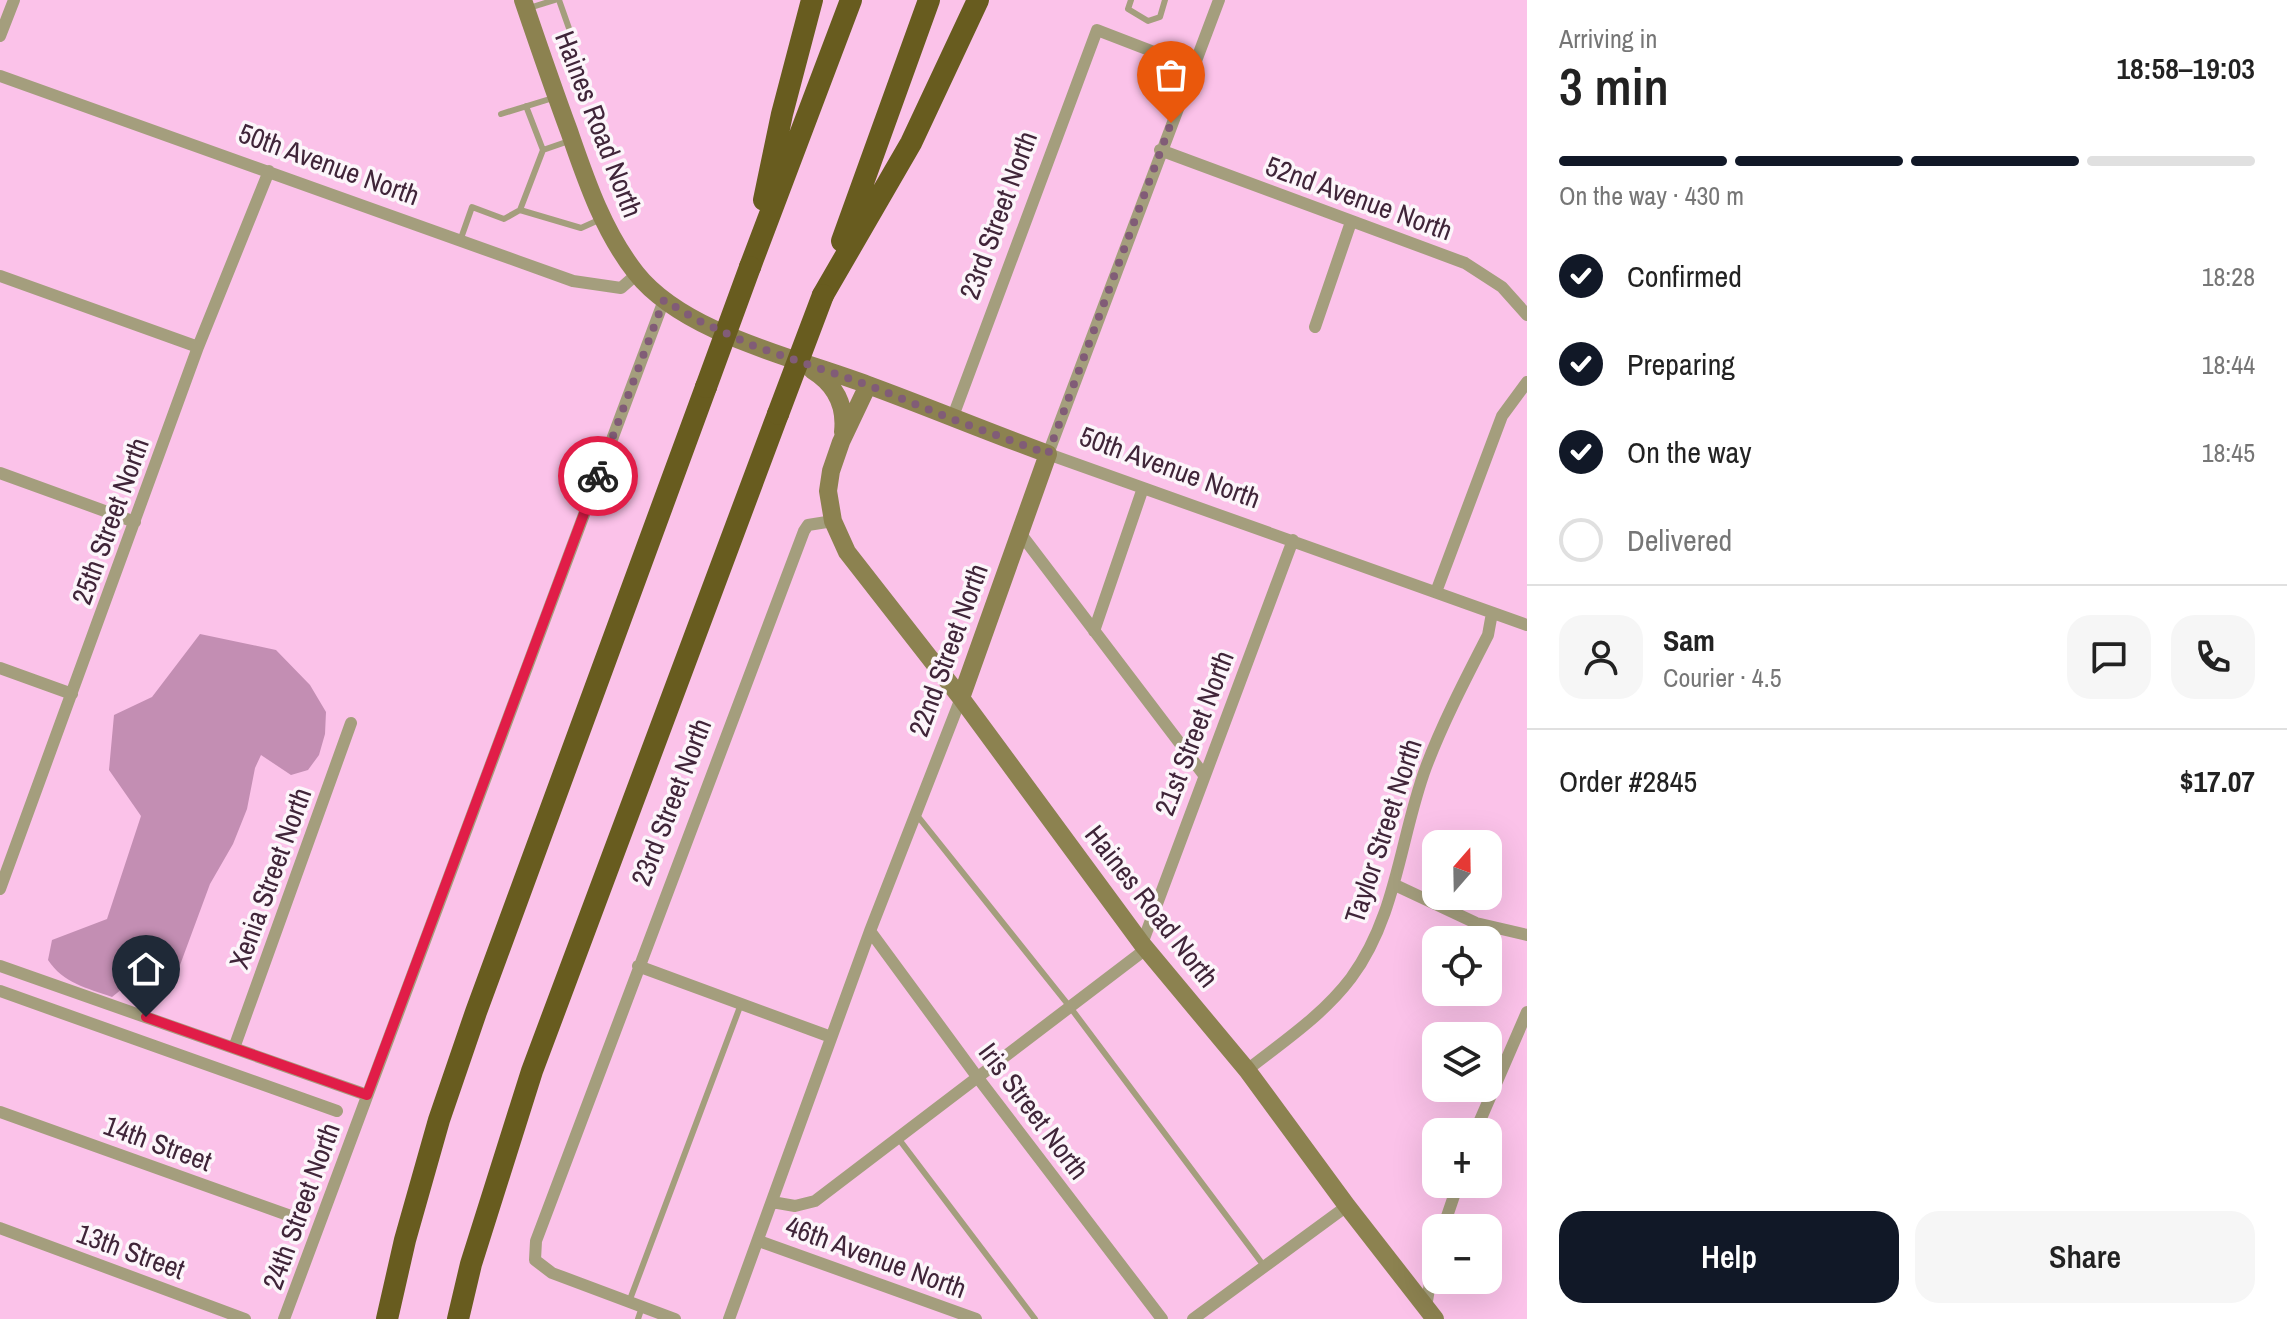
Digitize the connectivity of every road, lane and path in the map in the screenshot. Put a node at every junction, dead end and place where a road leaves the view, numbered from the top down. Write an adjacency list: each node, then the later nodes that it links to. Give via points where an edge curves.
1 (14, 0): 12 (street)
2 (557, 0): 10 (lane); 11 (lane)
3 (812, 0): 26 (highway)
4 (851, 0): 26 (highway)
5 (929, 0): 29 (highway)
6 (978, 0): 29 (highway, via 911,143)
7 (1131, 0): 8 (lane, via 1128,9 1148,21 1160,17)
8 (1165, 0)
9 (1219, 0): 13 (street, 22nd Street North)
10 (524, 5): 15 (street, Haines Road North)
11 (571, 34)
12 (0, 36)
13 (1193, 67): 20 (street, 22nd Street North); 37 (street, 23rd Street North, via 1097,30)
14 (0, 76): 21 (street, 50th Avenue North)
15 (557, 97): 16 (lane); 18 (street, Haines Road North)
16 (526, 106): 17 (lane); 19 (lane)
17 (501, 114)
18 (572, 140): 19 (lane); 23 (street, Haines Road North)
19 (543, 150): 22 (lane)
20 (1160, 150): 24 (street, 52nd Avenue North); 39 (street, 22nd Street North)
21 (269, 171): 25 (street, 50th Avenue North); 33 (street, 25th Street North)
22 (520, 210): 23 (lane, via 581,228); 25 (lane, via 504,219 472,207)
23 (603, 218): 27 (street, Haines Road North)
24 (1351, 222): 31 (street, 52nd Avenue North, via 1465,263 1502,287); 32 (street)
25 (460, 242): 27 (street, 50th Avenue North, via 598,287 621,288)
26 (750, 267): 88 (highway, bridge, via 471,1025 439,1120)
27 (637, 274): 30 (street, Haines Road North)
28 (0, 276): 33 (street)
29 (823, 295): 89 (highway, bridge, via 532,1071)
30 (664, 300): 34 (street, 50th Avenue North, via 754,346); 72 (street, 24th Street North)
31 (1527, 315)
32 (1315, 327)
33 (198, 347): 43 (street, 25th Street North)
34 (800, 362): 36 (street, 50th Avenue North); 38 (street, via 822,376 841,402)
35 (1527, 382): 46 (street, via 1502,416)
36 (868, 385): 37 (street, 50th Avenue North); 38 (street)
37 (952, 419): 39 (street, 50th Avenue North)
38 (841, 442): 42 (street, via 828,491)
39 (1048, 454): 41 (street, 50th Avenue North); 44 (street, 22nd Street North)
40 (0, 473): 43 (street)
41 (1143, 488): 45 (street, 50th Avenue North); 49 (street)
42 (833, 521): 52 (street, Haines Road North, via 847,552); 63 (street, 23rd Street North, via 808,525 804,531)
43 (135, 522): 51 (street, 25th Street North)
44 (1020, 533): 49 (street); 52 (street, 22nd Street North)
45 (1293, 540): 46 (street, 50th Avenue North); 54 (street, 21st Street North)
46 (1436, 592): 47 (street, 50th Avenue North)
47 (1492, 613): 48 (street, 50th Avenue North); 57 (street, Taylor Street North, via 1488,635 1426,766)
48 (1527, 625)
49 (1094, 631): 54 (street)
50 (0, 668): 51 (street)
51 (72, 694): 56 (street, 25th Street North)
52 (961, 698): 55 (street, 22nd Street North); 61 (street, Haines Road North)
53 (351, 723): 69 (street, Xenia Street North)
54 (1204, 775): 61 (street, 21st Street North)
55 (916, 814): 59 (street, 22nd Street North); 66 (lane)
56 (3, 869): 58 (street, 25th Street North)
57 (1395, 885): 60 (street, via 1476,923); 70 (street, Taylor Street North, via 1353,976 1323,1011)
58 (0, 889)
59 (870, 931): 68 (street, 22nd Street North); 71 (street, Iris Street North)
60 (1527, 935)
61 (1144, 946): 66 (street); 70 (street, Haines Road North)
62 (0, 966): 69 (street)
63 (638, 966): 65 (street); 83 (street, 23rd Street North, via 536,1241 535,1260 552,1273)
64 (0, 991): 73 (street)
65 (741, 1004): 68 (street); 83 (lane)
66 (1070, 1007): 71 (street); 82 (lane)
67 (1527, 1012): 75 (street)
68 (831, 1037): 77 (street, 22nd Street North)
69 (234, 1048): 72 (street)
70 (1247, 1070): 78 (street, Haines Road North)
71 (978, 1078): 76 (street); 94 (street, Iris Street North)
72 (367, 1095): 87 (street, 24th Street North)
73 (337, 1111)
74 (0, 1112): 79 (street, 14th Street)
75 (1481, 1118)
76 (898, 1138): 77 (street, via 815,1201 795,1206); 93 (lane)
77 (772, 1202): 81 (street, 22nd Street North)
78 (1347, 1206): 82 (street); 85 (street, Haines Road North)
79 (299, 1219)
80 (0, 1228): 86 (street, 13th Street)
81 (759, 1241): 91 (street, 22nd Street North); 92 (street, 46th Avenue North)
82 (1264, 1266): 95 (street)
83 (629, 1302): 84 (street)
84 (640, 1313): 90 (street)
85 (1431, 1313)
86 (245, 1319)
87 (284, 1319)
88 (387, 1319)
89 (458, 1319)
90 (675, 1319)
91 (729, 1319)
92 (976, 1319)
93 (1035, 1319)
94 (1162, 1319)
95 (1193, 1319)

